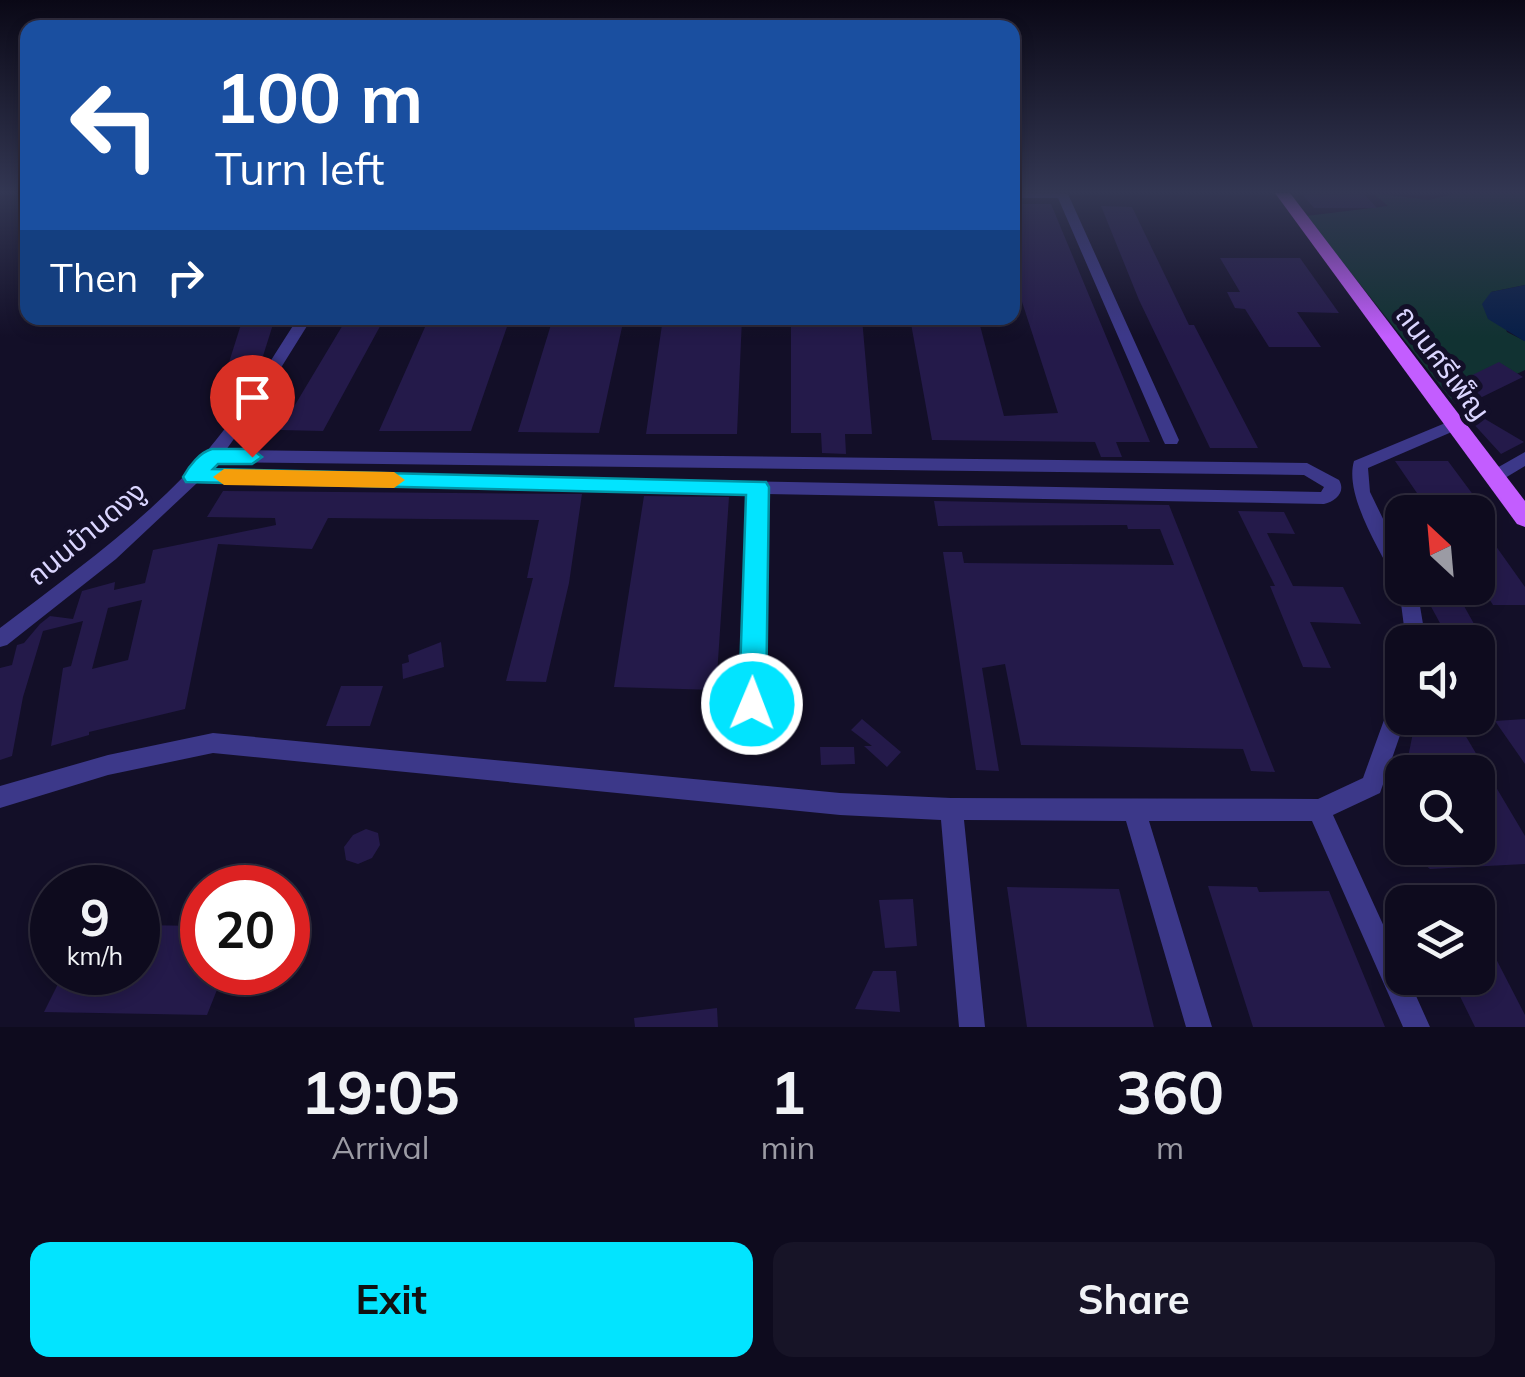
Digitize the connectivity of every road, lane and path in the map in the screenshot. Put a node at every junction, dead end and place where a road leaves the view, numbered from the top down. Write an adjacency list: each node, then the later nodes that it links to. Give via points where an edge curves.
1 (1083, 241): 5 (street)
2 (1318, 241): 4 (main road, ถนนศรีเพ็ญ)
3 (299, 325): 6 (street, ถนนบ้านดงงู)
4 (1454, 424): 8 (street); 10 (main road, ถนนศรีเพ็ญ)
5 (1171, 440)
6 (212, 456): 9 (street, ถนนบ้านดงงู); 11 (street, via 1306,469)
7 (1525, 458): 10 (street)
8 (1360, 465): 11 (street); 14 (street, via 1362,492)
9 (194, 477): 12 (street); 15 (street, ถนนบ้านดงงู)
10 (1494, 477): 13 (main road, ถนนศรีเพ็ญ)
11 (1332, 484): 12 (street, via 1324,498)
12 (758, 487): 16 (street)
13 (1525, 518)
14 (1385, 540)
15 (0, 639)
16 (752, 704)
17 (1389, 735): 21 (street, via 1372,785)
18 (0, 796): 19 (street, via 213,743)
19 (950, 809): 20 (street); 22 (street)
20 (1134, 810): 21 (street); 23 (street)
21 (1319, 810): 24 (street)
22 (972, 1027)
23 (1199, 1027)
24 (1417, 1027)

